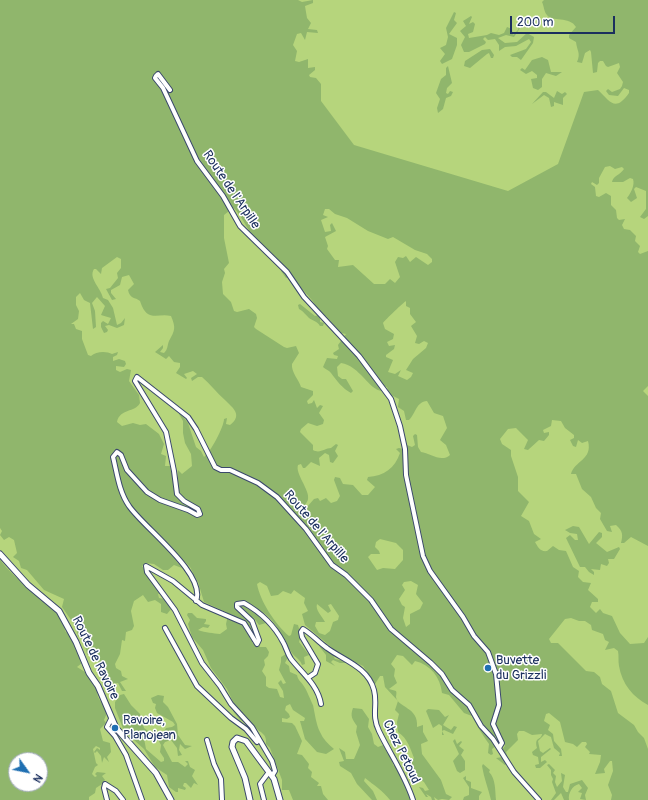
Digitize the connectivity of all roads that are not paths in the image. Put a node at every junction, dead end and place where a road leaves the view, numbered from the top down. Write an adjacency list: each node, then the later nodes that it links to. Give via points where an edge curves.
1 (170, 90): 10 (street, Route de l'Arpille, via 161,76 156,76 197,161 223,196 240,226 287,272 304,296 359,356 391,399 405,449 406,475 423,556 430,571 474,636 488,652 496,674 499,705 493,724 502,743)
2 (0, 554): 7 (street, Route de Ravoire, via 18,575 51,602 63,617 85,665 98,686)
3 (196, 601): 5 (street, via 208,609 244,623 257,644 260,640 253,623 237,604 244,603 259,612 279,634 290,657); 9 (street, via 168,578 148,566 145,568 175,610 202,663 231,704 252,727); 10 (street, Route de l'Arpille, via 198,593 189,573 173,552 131,509 120,485 113,457 117,452 121,455 127,470 152,496 200,514 198,509 184,502 177,494 167,436 155,411 135,381 137,377 188,417 215,467 230,470 258,483 281,501 306,529 332,565 371,600 391,629 443,675 452,690 469,705 481,726)
4 (165, 628): 9 (street, via 196,686)
5 (308, 677): 6 (street, via 319,695); 20 (street, Chez Petoud, via 315,673 318,664 302,637 302,629 355,666 368,679 374,689 375,722 402,774)
6 (321, 704)
7 (111, 719): 14 (street, via 107,727 123,749); 15 (street, Route de Ravoire, via 156,773)
8 (207, 740): 16 (street, via 221,779)
9 (264, 748): 11 (street, via 275,771)
10 (499, 748): 21 (street, via 514,772)
11 (271, 774): 17 (street, via 244,739 237,738 234,741 233,749 245,778); 18 (street, via 263,778 260,785); 19 (street, via 278,786)
12 (107, 800): 13 (street, via 105,784 116,791)
13 (122, 800)
14 (142, 800)
15 (171, 800)
16 (222, 800)
17 (250, 800)
18 (264, 800)
19 (280, 800)
20 (412, 800)
21 (539, 800)

